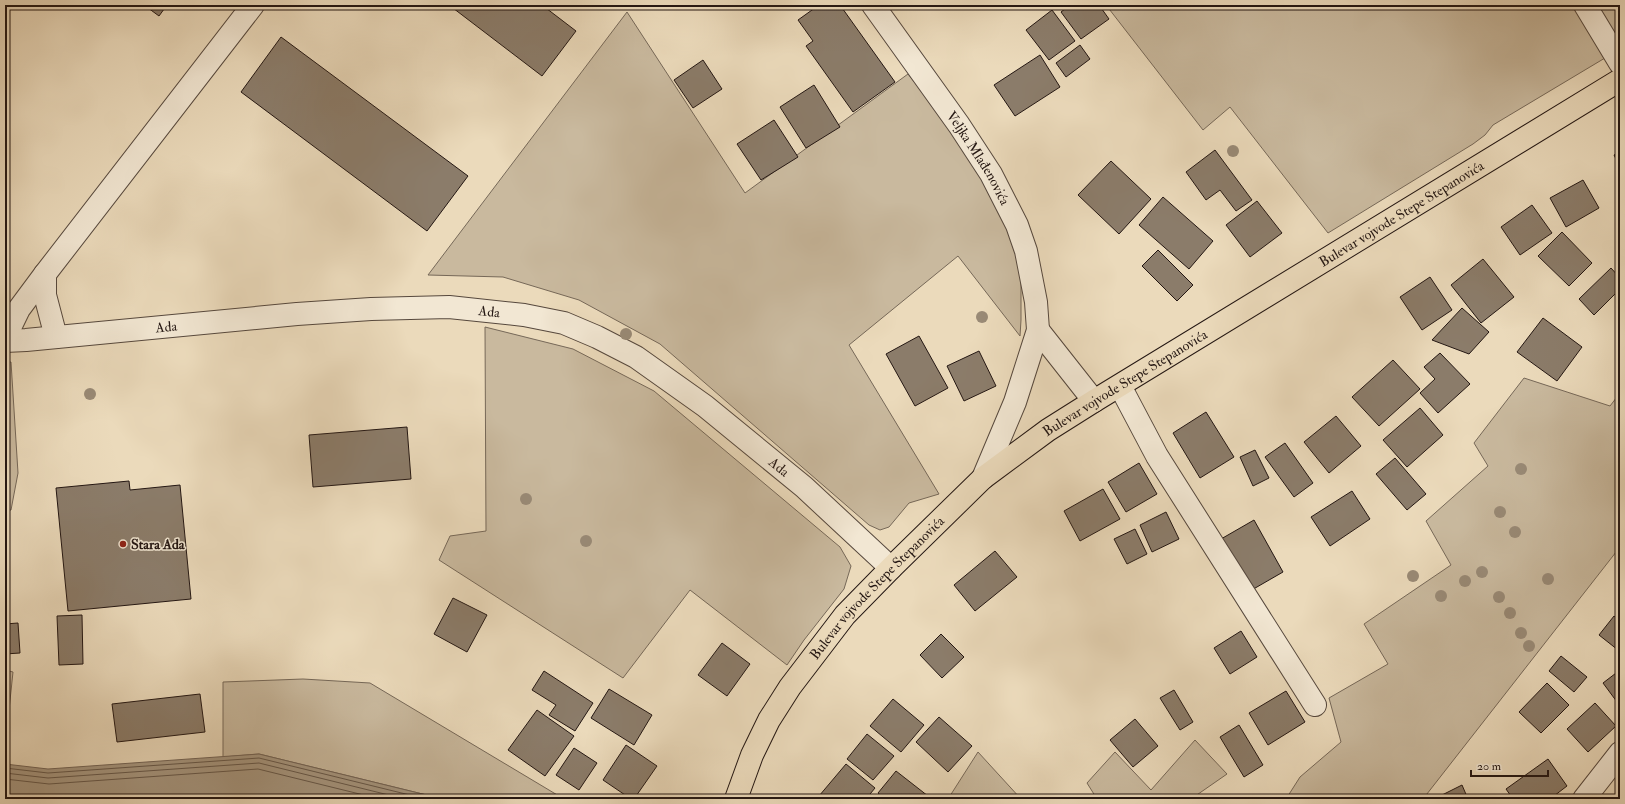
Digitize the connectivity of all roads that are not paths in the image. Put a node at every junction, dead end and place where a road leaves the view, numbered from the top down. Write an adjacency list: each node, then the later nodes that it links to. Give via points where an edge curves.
1 (253, 5): 6 (street)
2 (873, 5): 7 (street, Veljka Mlađenovića, via 959,125 992,174 1007,202 1026,251 1036,302)
3 (1585, 5): 4 (street)
4 (1620, 63)
5 (1620, 80): 10 (main road, Bulevar vojvode Stepe Stepanovića)
6 (45, 274): 8 (street, via 45,295); 9 (street, via 20,309)
7 (1038, 330): 11 (street); 12 (street, Veljka Mlađenovića, via 1015,402)
8 (56, 337): 9 (street, Ada); 13 (street, Ada, via 371,309 449,307 524,314 564,323 636,357 705,406 804,487)
9 (5, 339)
10 (1120, 386): 11 (main road, Bulevar vojvode Stepe Stepanovića); 14 (street, via 1157,456)
11 (1094, 401): 12 (main road, Bulevar vojvode Stepe Stepanovića, via 1048,430)
12 (984, 478): 13 (main road, Bulevar vojvode Stepe Stepanovića)
13 (891, 568): 16 (main road, Bulevar vojvode Stepe Stepanovića, via 845,615 790,687 769,720 752,755)
14 (1315, 705)
15 (1620, 754): 17 (street)
16 (736, 799)
17 (1584, 799)

